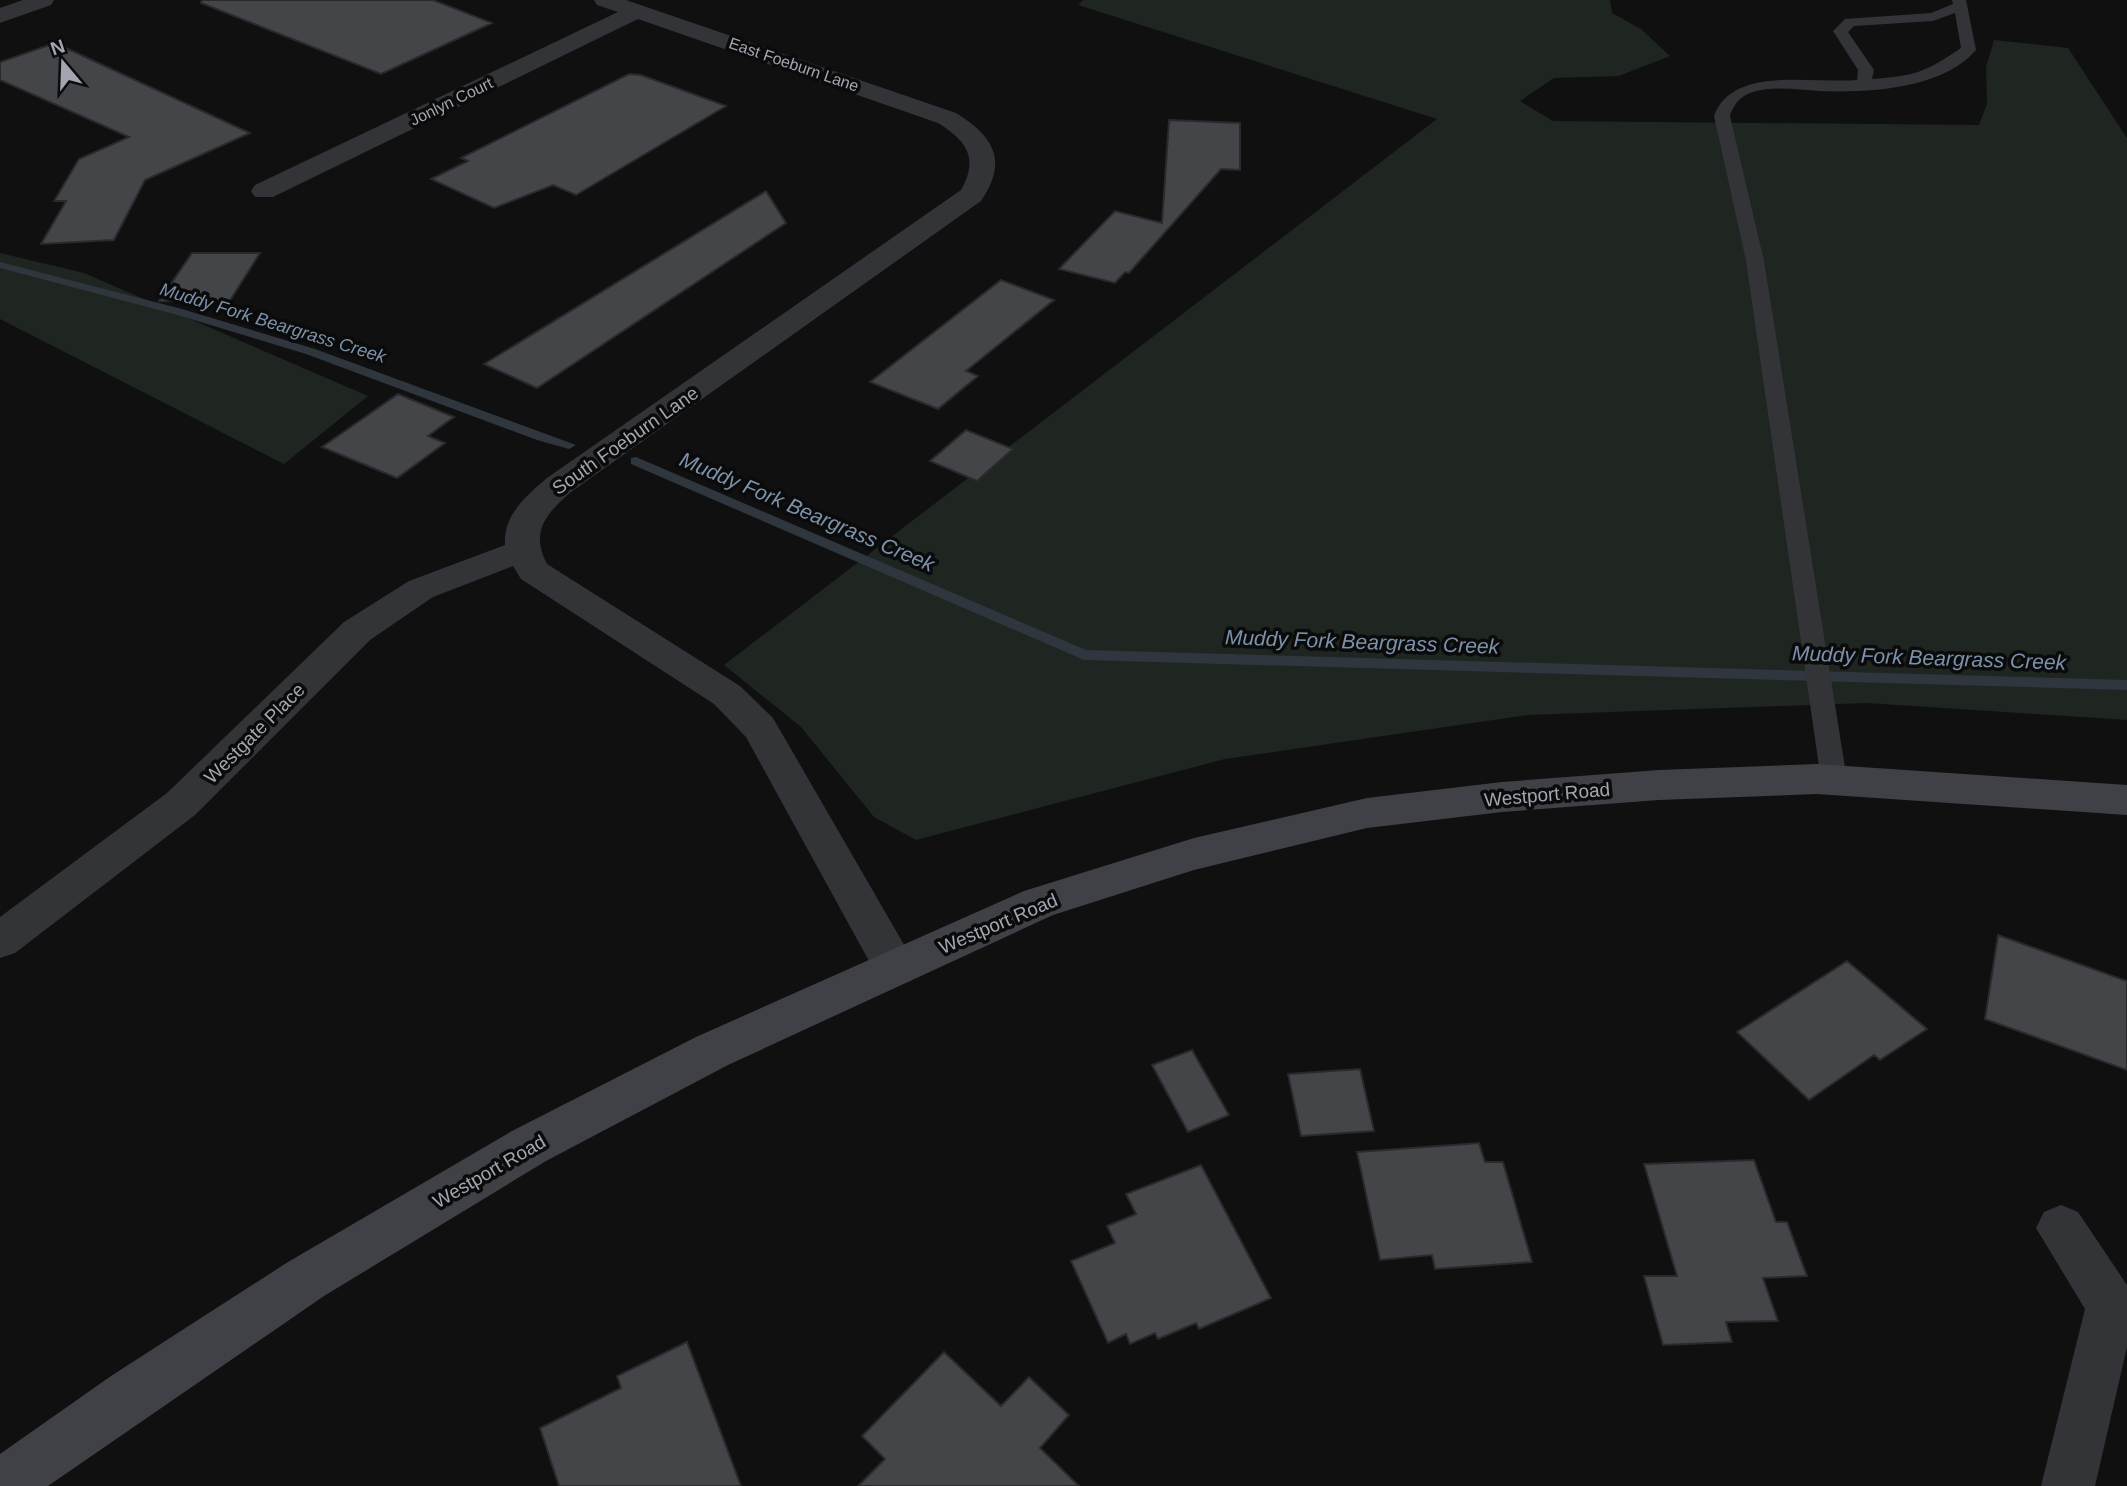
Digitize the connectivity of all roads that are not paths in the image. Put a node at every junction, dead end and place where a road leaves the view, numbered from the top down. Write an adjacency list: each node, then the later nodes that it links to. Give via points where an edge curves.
1 (43, 0): 5 (street)
2 (605, 0): 4 (street, East Foeburn Lane)
3 (1960, 3): 6 (lane, via 1969,50 1933,74); 6 (lane, via 1933,17 1850,22 1840,31 1866,70)
4 (637, 11): 7 (street, East Foeburn Lane, via 935,113 960,125); 8 (street, Jonlyn Court)
5 (0, 16)
6 (1864, 86): 10 (lane, via 1746,89 1727,102 1722,116 1755,261)
7 (977, 141): 9 (street, South Foeburn Lane, via 986,159 984,176 972,195 559,485 527,516 521,529)
8 (264, 191)
9 (521, 551): 12 (street, Westgate Place, via 421,589 357,631 181,804); 13 (street, via 533,571 727,695 760,727)
10 (1834, 780): 11 (main road, Westport Road); 13 (main road, Westport Road, via 1658,785 1367,813 1194,854 1039,903)
11 (2127, 800)
12 (0, 941)
13 (895, 968): 15 (main road, Westport Road, via 712,1051 529,1146 306,1279)
14 (2061, 1228): 16 (street, via 2111,1305)
15 (1, 1486)
16 (2068, 1486)

